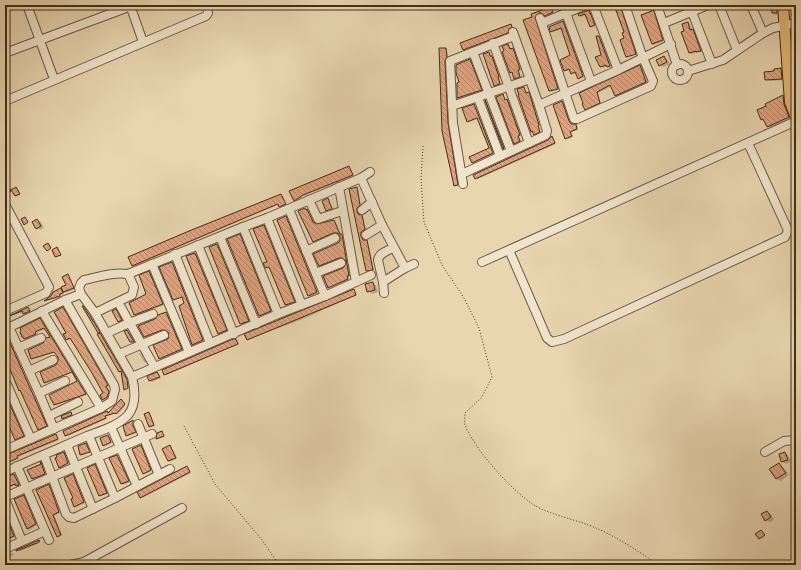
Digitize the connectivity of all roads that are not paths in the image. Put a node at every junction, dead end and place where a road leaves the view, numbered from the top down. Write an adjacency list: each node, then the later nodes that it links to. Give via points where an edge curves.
1 (10, 5): 14 (street)
2 (27, 5): 20 (street)
3 (132, 5): 20 (street); 21 (street)
4 (207, 5): 21 (street, via 206,16)
5 (586, 5): 16 (street)
6 (593, 5): 30 (street)
7 (625, 5): 27 (street)
8 (657, 5): 17 (street)
9 (708, 5): 15 (street)
10 (719, 5): 24 (street)
11 (751, 5): 19 (street)
12 (783, 5): 18 (main road)
13 (789, 5): 18 (main road)
14 (5, 7)
15 (692, 12): 17 (street); 28 (street)
16 (566, 13): 34 (street); 37 (street, via 541,20)
17 (664, 22): 23 (street)
18 (788, 25): 19 (street); 42 (main road, via 790,102)
19 (763, 33): 24 (street)
20 (40, 40): 26 (street); 32 (street)
21 (143, 42): 32 (street)
22 (493, 44): 25 (street); 33 (street, via 513,34); 35 (street)
23 (671, 44): 27 (street); 29 (street)
24 (737, 50): 28 (street)
25 (473, 52): 36 (street); 41 (street, via 449,57)
26 (5, 53)
27 (643, 58): 30 (street); 37 (street, via 653,81 651,86 644,90 576,119)
28 (712, 64): 31 (street)
29 (677, 65): 31 (street, via 684,65); 31 (street, via 672,69 672,74 678,81 687,78)
30 (618, 70): 34 (street)
31 (688, 71)
32 (54, 79): 39 (street)
33 (530, 79): 35 (street); 40 (street)
34 (591, 81): 37 (street)
35 (508, 87): 36 (street); 43 (street)
36 (489, 93): 38 (street); 45 (street)
37 (565, 93): 40 (street)
38 (478, 98): 41 (street); 46 (street)
39 (5, 101)
40 (539, 105): 43 (street, via 547,133)
41 (452, 106): 48 (street)
42 (796, 116): 44 (street)
43 (529, 143): 45 (street)
44 (748, 143): 66 (street); 66 (street, via 787,228 785,237 564,339 552,342 547,338)
45 (511, 151): 46 (street)
46 (500, 156): 48 (street)
47 (370, 172): 49 (street)
48 (462, 174): 50 (street)
49 (361, 178): 51 (street); 53 (street)
50 (463, 184)
51 (339, 187): 52 (street); 57 (street)
52 (309, 200): 55 (street); 57 (street, via 318,219)
53 (372, 202): 56 (street); 59 (street)
54 (5, 204): 85 (street, via 49,287 46,293)
55 (289, 209): 58 (street); 67 (street)
56 (362, 210)
57 (342, 211): 77 (street)
58 (266, 218): 60 (street); 84 (street)
59 (382, 225): 61 (street); 65 (street)
60 (243, 227): 62 (street); 89 (street)
61 (366, 235)
62 (220, 237): 64 (street); 91 (street)
63 (335, 238): 67 (street)
64 (198, 245): 68 (street); 94 (street)
65 (393, 248): 73 (street); 78 (street, via 378,258)
66 (509, 250): 69 (street)
67 (306, 252): 75 (street)
68 (175, 254): 71 (street); 97 (street)
69 (482, 262)
70 (341, 263): 75 (street)
71 (152, 264): 74 (street); 100 (street)
72 (414, 264): 73 (street)
73 (405, 268): 78 (street)
74 (128, 274): 79 (street, via 108,274 84,280 79,288); 83 (street, via 134,291 132,295)
75 (316, 274): 81 (street)
76 (371, 275): 77 (street)
77 (356, 282): 81 (street)
78 (383, 282): 80 (street)
79 (81, 294): 82 (street); 87 (street)
80 (384, 294)
81 (325, 296): 84 (street)
82 (65, 300): 86 (street); 110 (street, via 114,385 112,401)
83 (118, 302): 87 (street); 90 (street)
84 (302, 305): 89 (street)
85 (5, 311)
86 (42, 311): 92 (street); 110 (street)
87 (94, 313): 93 (street)
88 (153, 314): 90 (street)
89 (278, 314): 91 (street)
90 (129, 323): 93 (street); 98 (street)
91 (256, 324): 94 (street)
92 (7, 328): 99 (street)
93 (107, 333): 101 (street)
94 (234, 334): 97 (street)
95 (164, 335): 98 (street)
96 (41, 338): 99 (street)
97 (210, 343): 100 (street)
98 (141, 345): 101 (street); 103 (street)
99 (18, 348): 104 (street)
100 (189, 352): 103 (street)
101 (119, 354): 105 (street)
102 (53, 360): 104 (street)
103 (154, 366): 105 (street)
104 (29, 371): 108 (street)
105 (132, 376): 113 (street, via 135,395 132,407 127,415)
106 (5, 380): 118 (street)
107 (65, 382): 108 (street)
108 (39, 393): 111 (street)
109 (78, 402): 111 (street)
110 (100, 408): 114 (street)
111 (49, 416): 114 (street)
112 (138, 424): 117 (street)
113 (111, 427): 116 (street); 122 (street)
114 (54, 429): 118 (street)
115 (152, 434): 117 (street)
116 (89, 436): 120 (street); 125 (street)
117 (143, 438): 122 (street); 130 (street)
118 (31, 439): 121 (street)
119 (796, 440): 123 (street, via 784,441)
120 (67, 445): 124 (street); 127 (street)
121 (6, 447)
122 (120, 448): 125 (street); 132 (street)
123 (765, 452)
124 (44, 455): 126 (street); 131 (street)
125 (98, 457): 127 (street); 135 (street)
126 (17, 466): 129 (street); 133 (street)
127 (76, 468): 131 (street); 137 (street)
128 (170, 469): 130 (street)
129 (5, 472)
130 (159, 475): 132 (street)
131 (52, 478): 133 (street); 137 (street, via 69,517 74,518)
132 (137, 486): 135 (street)
133 (27, 487): 134 (street); 138 (street)
134 (5, 498): 140 (street)
135 (115, 498): 137 (street)
136 (182, 508): 142 (street, via 84,562)
137 (93, 509)
138 (45, 531): 139 (street); 140 (street)
139 (49, 540)
140 (22, 541): 141 (street)
141 (5, 549)
142 (70, 565)

